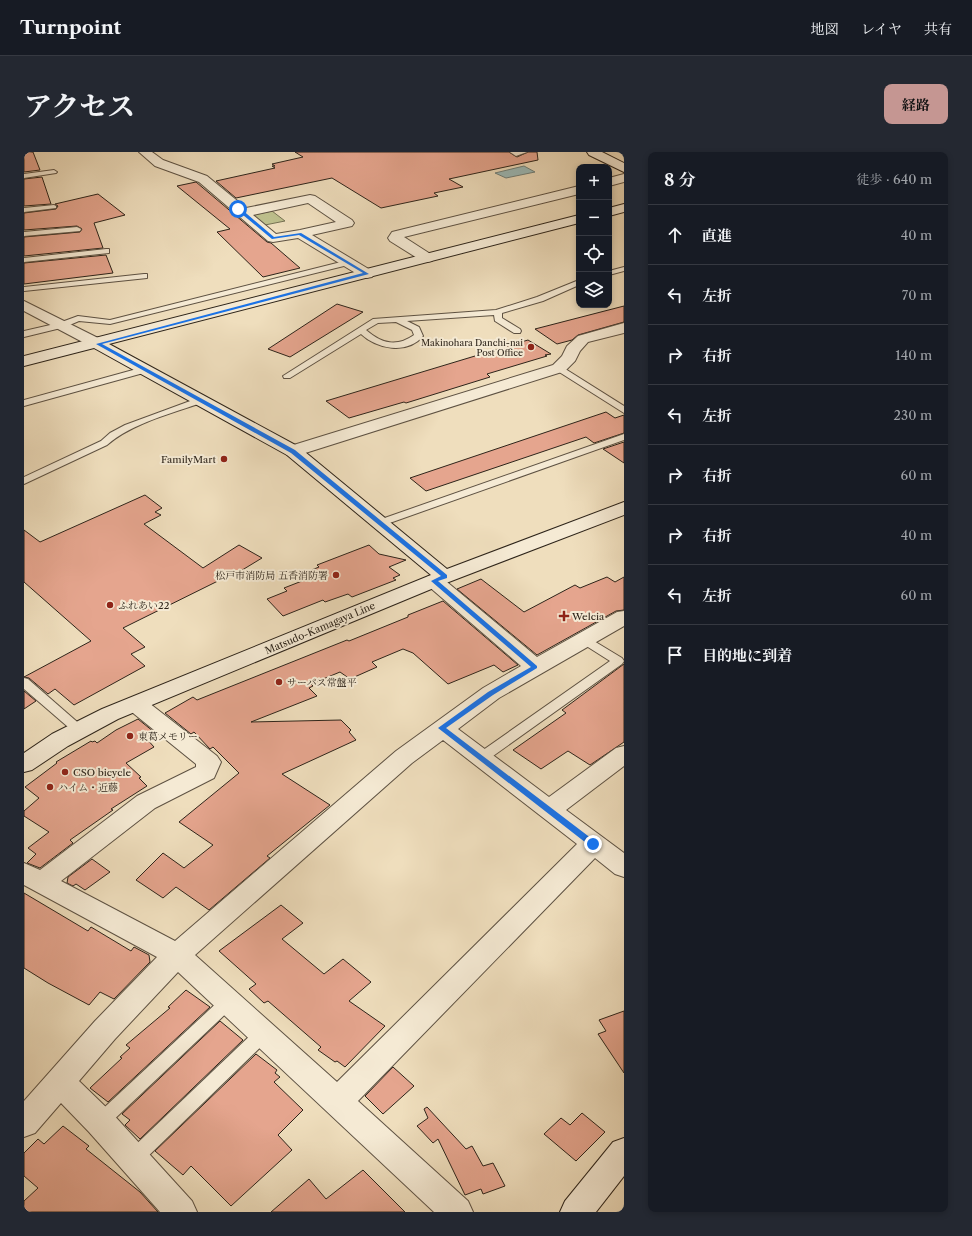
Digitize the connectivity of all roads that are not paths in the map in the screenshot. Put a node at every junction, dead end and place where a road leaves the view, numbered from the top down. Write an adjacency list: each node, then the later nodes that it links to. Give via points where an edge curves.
1 (145, 152): 15 (street, via 159,163 203,179)
2 (514, 152): 3 (lane)
3 (524, 152)
4 (593, 152): 5 (street)
5 (624, 168)
6 (54, 172): 7 (lane)
7 (24, 176)
8 (624, 178): 9 (street)
9 (612, 181)
10 (576, 191): 21 (street, via 397,235 395,238)
11 (54, 207): 13 (lane)
12 (624, 208): 14 (street)
13 (24, 210)
14 (612, 211)
15 (243, 212): 19 (street, via 273,238); 19 (street, via 310,199 347,223)
16 (576, 220): 21 (street)
17 (77, 229): 18 (lane)
18 (24, 234)
19 (300, 234): 23 (street)
20 (106, 251): 22 (lane)
21 (427, 258): 26 (street)
22 (24, 260)
23 (348, 262): 26 (street); 33 (lane, via 110,322 78,318)
24 (624, 269): 25 (lane)
25 (612, 272)
26 (367, 274): 38 (street)
27 (144, 276): 29 (lane)
28 (576, 283): 31 (lane, via 540,299)
29 (24, 289)
30 (24, 305): 33 (street)
31 (498, 312): 32 (lane); 36 (lane, via 498,319)
32 (397, 320): 35 (lane, via 376,321); 35 (lane, via 416,329 418,336 411,342 387,345 374,342)
33 (62, 324): 37 (lane); 38 (street)
34 (624, 328): 40 (street, via 582,339)
35 (361, 330): 42 (lane)
36 (517, 332)
37 (24, 334)
38 (98, 344): 39 (street); 41 (street)
39 (24, 361)
40 (559, 368): 45 (lane); 47 (street)
41 (144, 370): 43 (street); 44 (lane)
42 (287, 376)
43 (200, 400): 47 (street); 48 (lane, via 128,428 113,435 104,443)
44 (24, 403)
45 (624, 410)
46 (624, 437): 50 (lane)
47 (293, 451): 50 (street)
48 (24, 481)
49 (624, 508): 51 (street, Matsudo-Kamagaya Line)
50 (380, 522): 51 (street)
51 (439, 579): 54 (street); 56 (street, Matsudo-Kamagaya Line)
52 (624, 617): 53 (street)
53 (584, 639): 54 (street); 60 (lane, via 618,661)
54 (535, 667): 57 (street, via 491,693)
55 (24, 682): 58 (lane)
56 (136, 704): 58 (street, Matsudo-Kamagaya Line); 65 (street, via 209,762 206,772 146,802)
57 (442, 728): 60 (street); 66 (street, via 404,757)
58 (79, 730): 61 (street, Matsudo-Kamagaya Line)
59 (624, 754): 62 (street)
60 (482, 758): 62 (street)
61 (24, 764)
62 (549, 810): 63 (street)
63 (593, 844): 64 (street); 70 (street)
64 (624, 867)
65 (33, 877): 66 (street)
66 (177, 955): 67 (street); 69 (street, via 105,1030)
67 (228, 1002): 68 (street); 71 (lane)
68 (264, 1033): 70 (street); 74 (lane)
69 (60, 1082): 71 (street); 72 (street)
70 (337, 1102): 76 (street)
71 (100, 1122): 74 (street)
72 (24, 1123)
73 (624, 1152): 77 (street)
74 (133, 1159): 75 (street)
75 (181, 1212)
76 (457, 1212)
77 (576, 1212)

